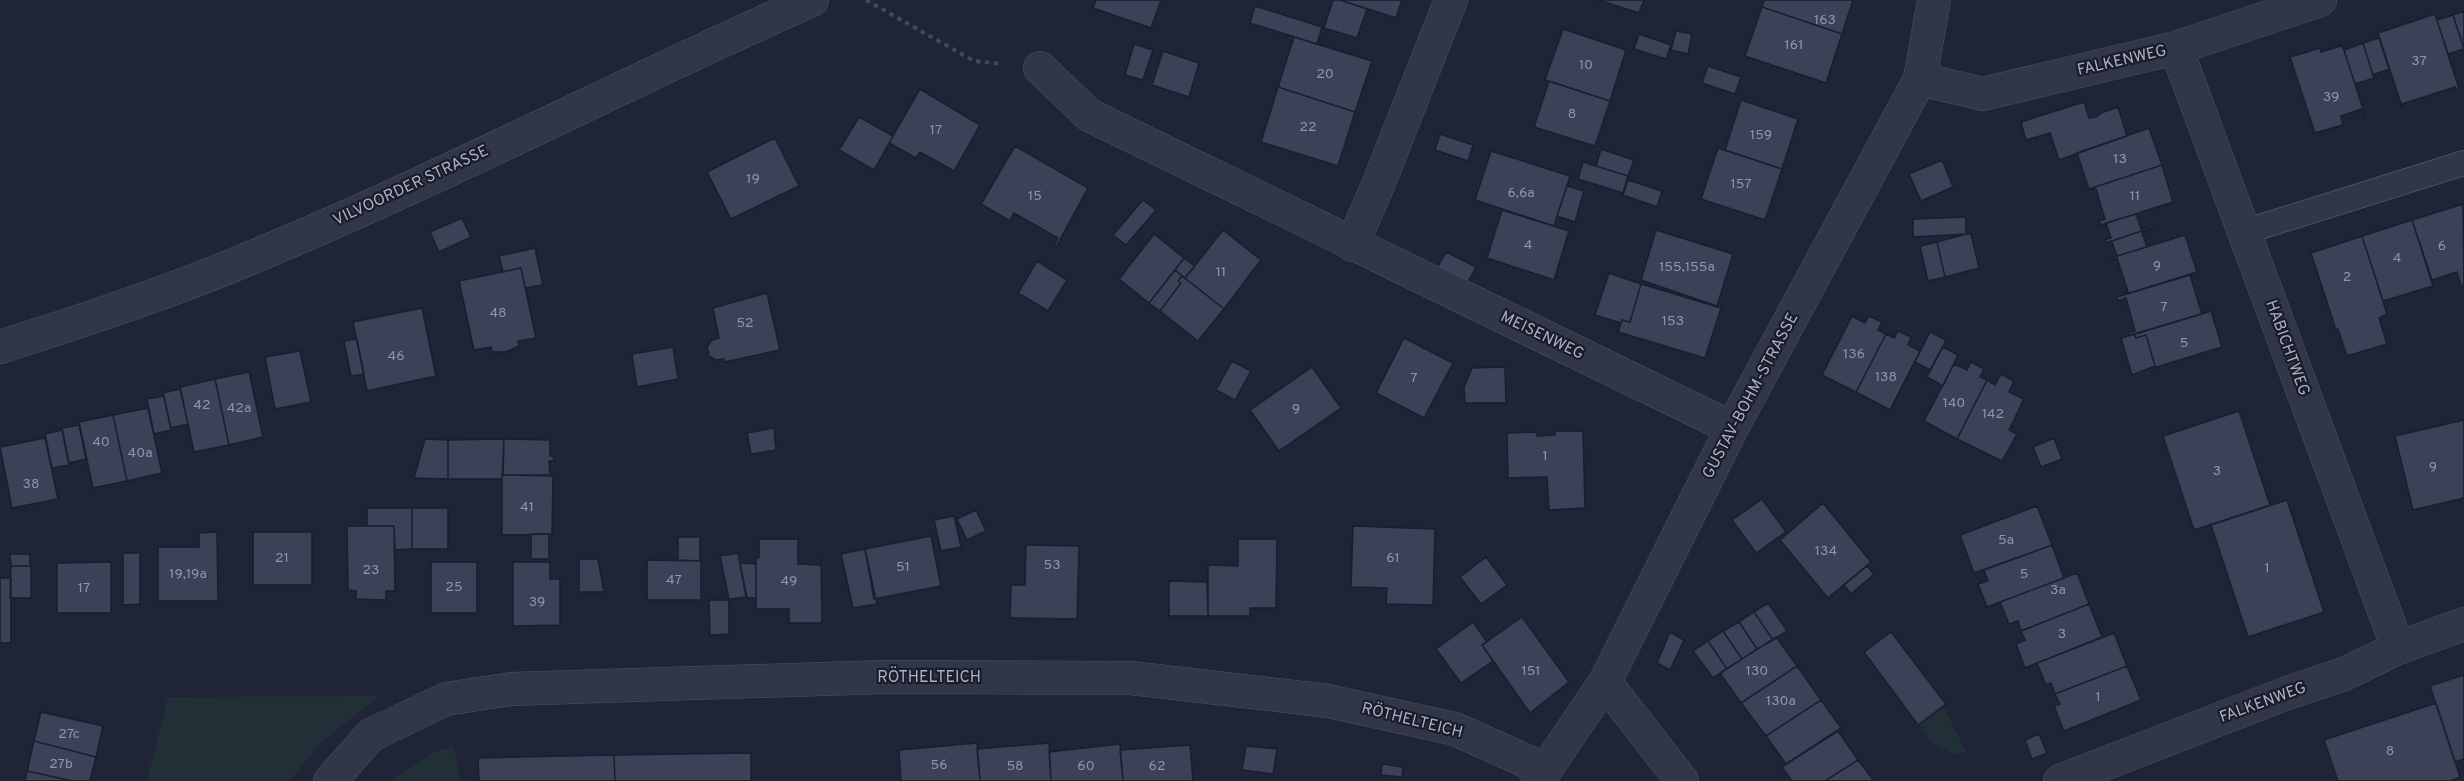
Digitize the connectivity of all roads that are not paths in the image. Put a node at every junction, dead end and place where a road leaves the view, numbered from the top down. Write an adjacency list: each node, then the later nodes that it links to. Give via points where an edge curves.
1 (812, 0): 11 (street, VILVOORDER STRASSE, via 258,255)
2 (1451, 0): 10 (street)
3 (1934, 0): 7 (street, GUSTAV-BOHM-STRASSE)
4 (2320, 0): 5 (street, FALKENWEG)
5 (2176, 48): 7 (street, FALKENWEG, via 1983,94); 9 (street, HABICHTWEG)
6 (1040, 68): 10 (street, MEISENWEG, via 1089,115)
7 (1920, 79): 12 (street, GUSTAV-BOHM-STRASSE)
8 (2464, 163): 9 (lane)
9 (2244, 232): 14 (street, HABICHTWEG)
10 (1352, 245): 12 (street, MEISENWEG)
11 (0, 347)
12 (1732, 428): 15 (street, GUSTAV-BOHM-STRASSE)
13 (2464, 624): 14 (street, FALKENWEG)
14 (2398, 648): 19 (street, FALKENWEG, via 2344,674)
15 (1605, 682): 16 (street, GUSTAV-BOHM-STRASSE); 18 (street)
16 (1542, 776): 17 (street, RÖTHELTEICH, via 1455,729 1328,701 1131,678 884,677 511,689 446,699 371,735)
17 (330, 781)
18 (1682, 781)
19 (2060, 781)

